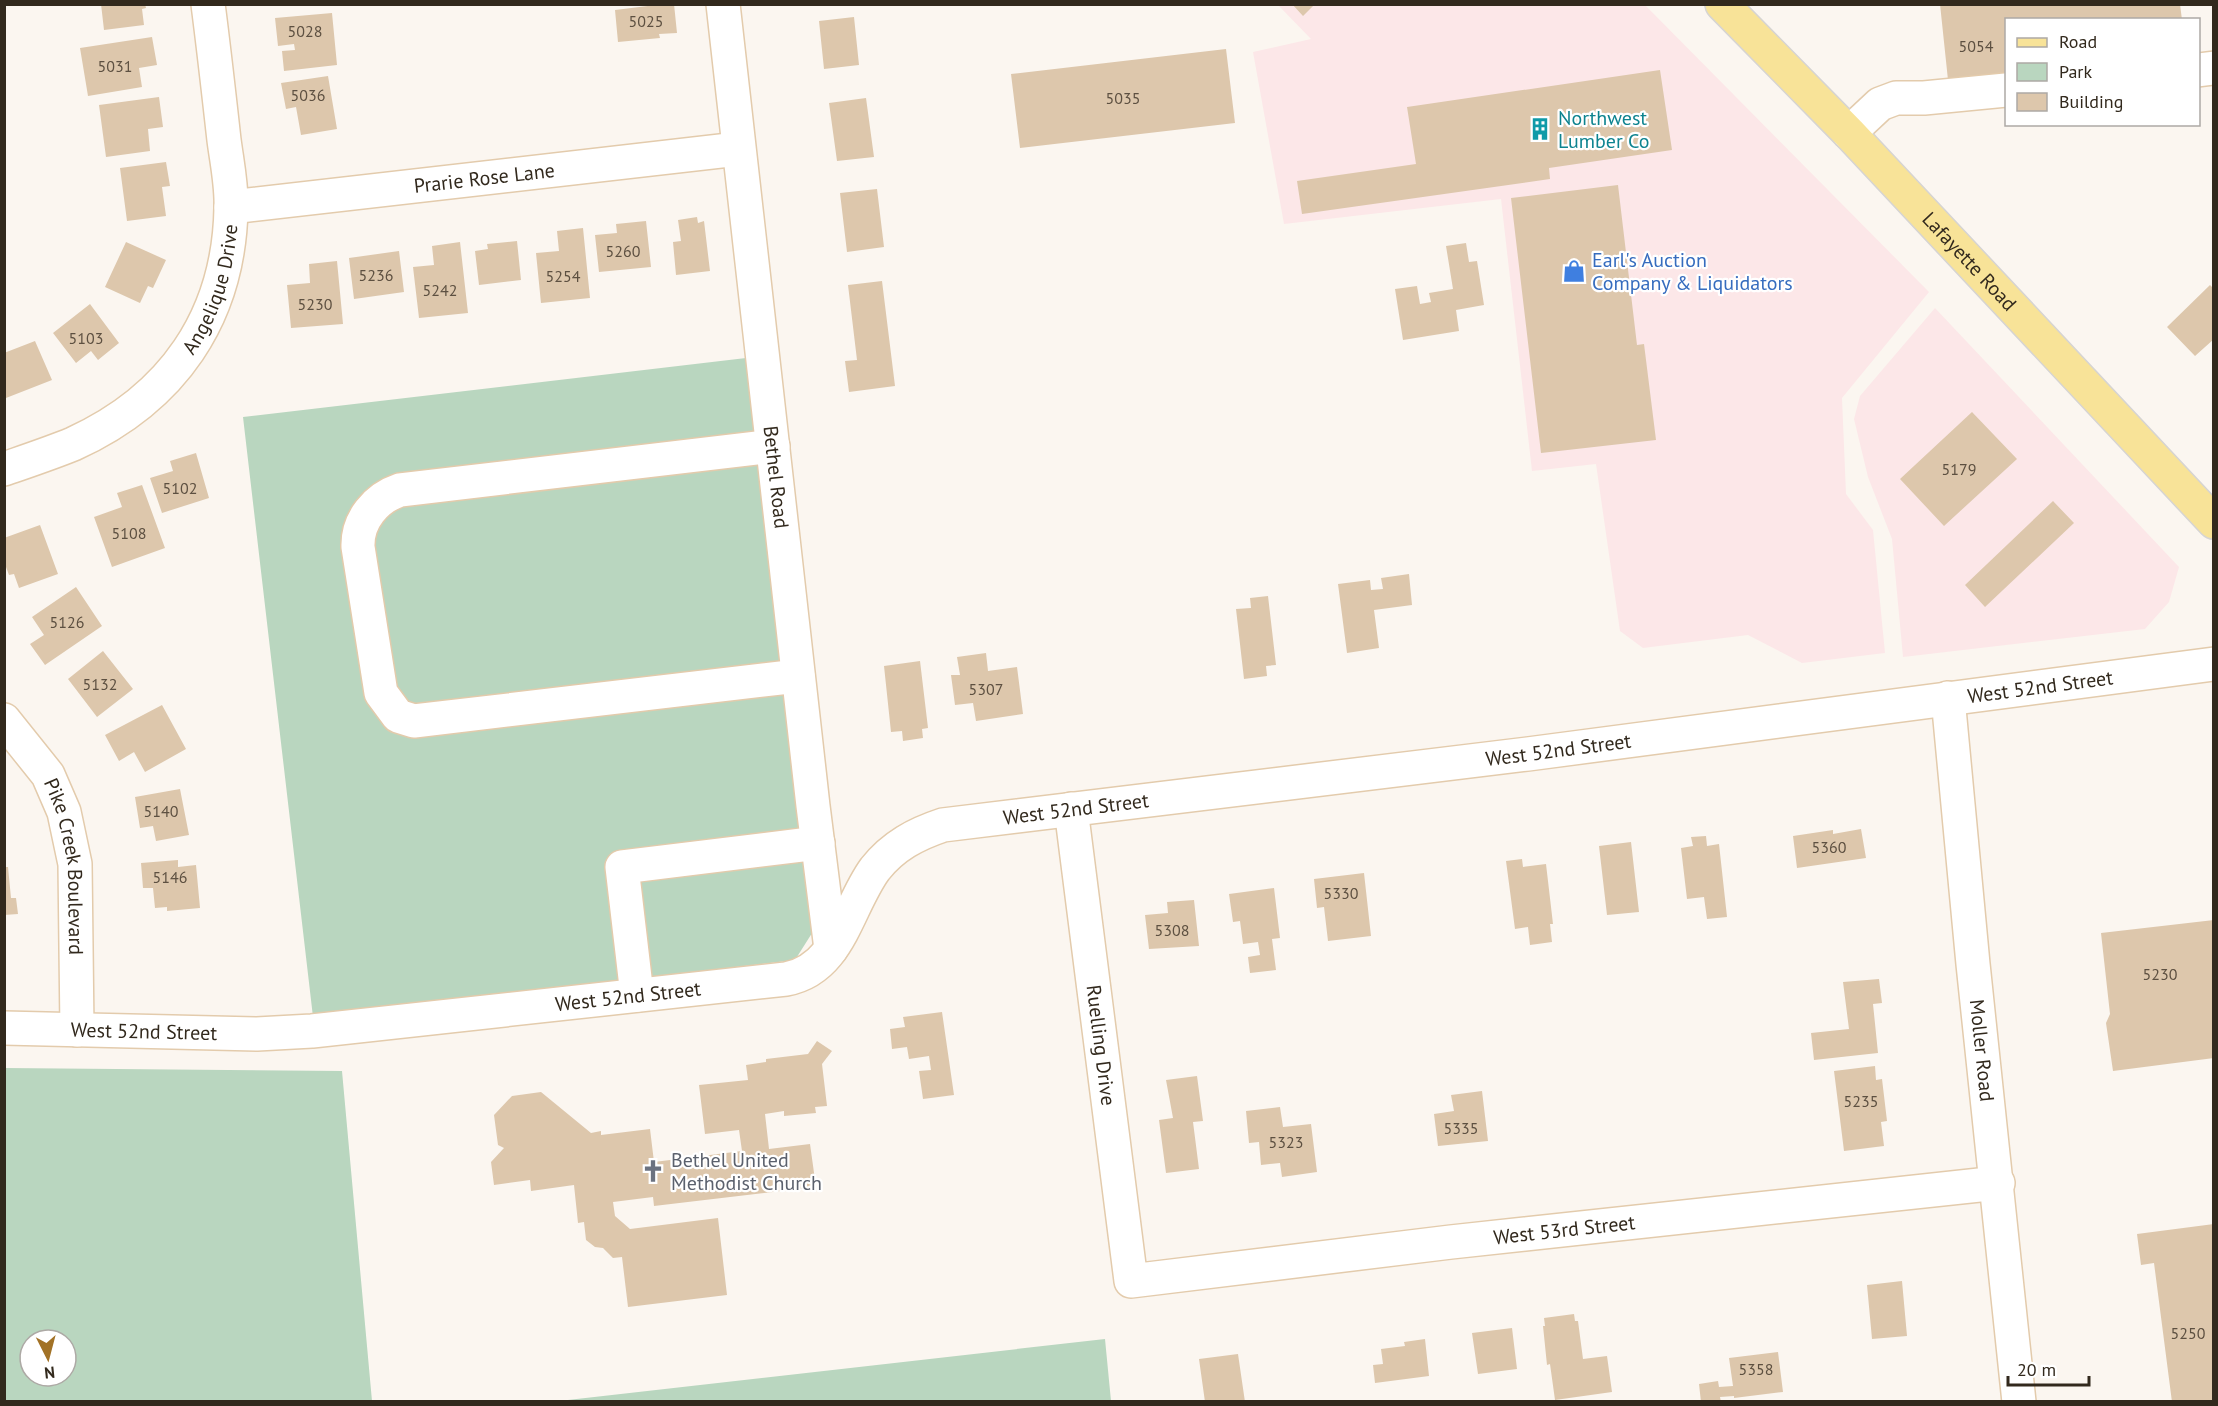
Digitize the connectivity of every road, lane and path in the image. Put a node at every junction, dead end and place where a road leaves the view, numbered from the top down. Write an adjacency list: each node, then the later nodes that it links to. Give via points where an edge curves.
1 (208, 4): 7 (street, Angelique Drive)
2 (723, 4): 6 (street, Bethel Road)
3 (1722, 4): 5 (main road, Lafayette Road)
4 (2005, 90): 5 (street, via 1896,98 1880,104)
5 (1849, 133): 10 (main road, Lafayette Road)
6 (738, 149): 7 (street, Prarie Rose Lane); 8 (street, Bethel Road)
7 (231, 207): 9 (street, Angelique Drive, via 218,293 193,346 168,378 106,426 73,444)
8 (773, 446): 12 (street, Bethel Road); 12 (street, via 400,490 375,506 358,534 358,547 381,693 398,716 414,721)
9 (4, 469)
10 (2214, 522)
11 (2214, 664): 13 (street, West 52nd Street)
12 (798, 676): 16 (street, Bethel Road)
13 (1948, 698): 15 (street, West 52nd Street); 21 (street, Moller Road)
14 (4, 720): 20 (street, Pike Creek Boulevard, via 48,776 66,822 75,864)
15 (1071, 809): 17 (street, West 52nd Street, via 943,825 915,835 888,854 874,870); 22 (street, Ruelling Drive)
16 (818, 843): 17 (street, Bethel Road); 18 (street, via 622,867)
17 (831, 949): 18 (street, West 52nd Street, via 819,964 796,977)
18 (637, 995): 20 (street, West 52nd Street, via 312,1031 257,1034)
19 (4, 1028): 20 (street, West 52nd Street)
20 (77, 1030)
21 (1998, 1184): 22 (street, West 53rd Street); 23 (street, Moller Road)
22 (1131, 1281)
23 (2019, 1401)

